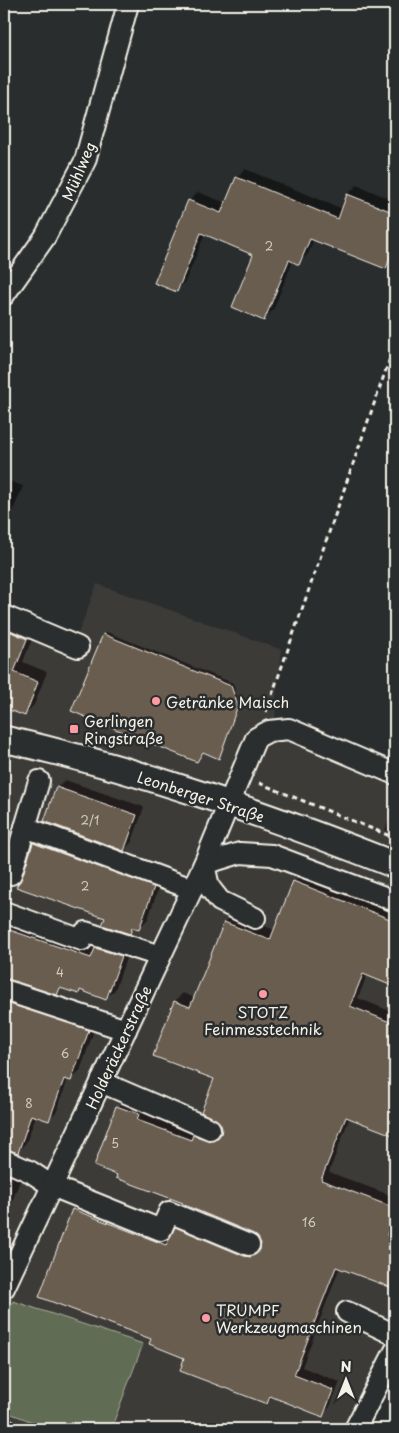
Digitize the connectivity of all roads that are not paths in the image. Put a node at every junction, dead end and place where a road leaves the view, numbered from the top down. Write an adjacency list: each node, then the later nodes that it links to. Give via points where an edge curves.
1 (128, 4): 2 (street, Mühlweg, via 85,161 45,238)
2 (4, 295)
3 (4, 616): 4 (street)
4 (78, 647)
5 (4, 739): 8 (main road, Leonberger Straße)
6 (395, 774): 8 (street, Holderäckerstraße, via 289,729 269,731 256,738)
7 (39, 781): 9 (street)
8 (230, 804): 10 (street, Holderäckerstraße); 11 (main road, Leonberger Straße)
9 (25, 827): 12 (street); 13 (street)
10 (204, 864): 13 (street, Holderäckerstraße); 14 (street, via 240,853 272,855); 16 (street, via 209,887 220,900)
11 (395, 865)
12 (11, 874)
13 (192, 889): 17 (street, Holderäckerstraße)
14 (395, 901)
15 (4, 912): 17 (street, via 82,940 86,932)
16 (255, 918)
17 (160, 956): 19 (street, Holderäckerstraße)
18 (4, 990): 19 (street)
19 (126, 1030): 20 (street, Holderäckerstraße)
20 (101, 1082): 21 (street); 23 (street, Holderäckerstraße)
21 (210, 1129)
22 (4, 1160): 23 (street)
23 (52, 1186): 24 (street, via 161,1230 169,1212); 25 (street, Holderäckerstraße)
24 (249, 1245)
25 (10, 1257): 26 (street, Holderäckerstraße)
26 (4, 1288)
27 (347, 1312): 28 (street)
28 (395, 1335)
29 (395, 1351): 30 (street)
30 (355, 1429)

